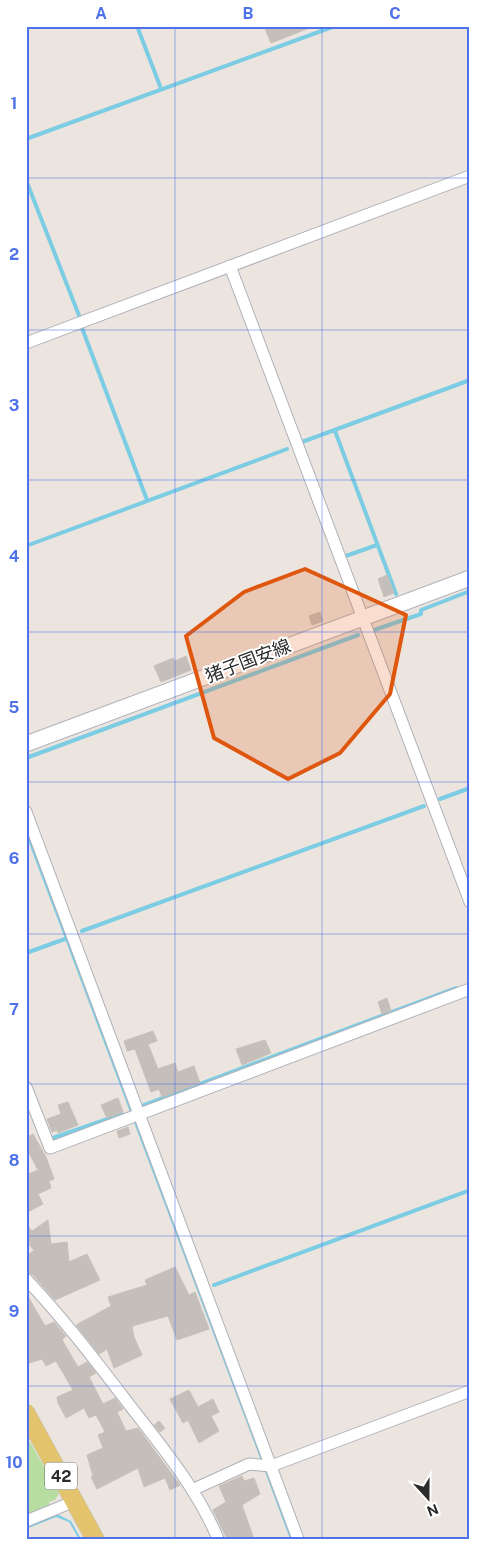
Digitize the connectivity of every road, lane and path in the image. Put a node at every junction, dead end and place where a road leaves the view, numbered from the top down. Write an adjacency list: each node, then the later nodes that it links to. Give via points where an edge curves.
1 (470, 176): 2 (street)
2 (230, 266): 3 (street); 5 (street)
3 (26, 343)
4 (470, 578): 5 (main road, 猪子国安線)
5 (362, 618): 6 (main road, 猪子国安線); 8 (street)
6 (26, 744)
7 (26, 812): 11 (street)
8 (470, 902)
9 (470, 989): 11 (street)
10 (26, 1088): 11 (street, via 50,1148)
11 (140, 1112): 15 (street)
12 (26, 1279): 16 (street, via 63,1318)
13 (470, 1391): 15 (street)
14 (26, 1413): 17 (main road, 42)
15 (271, 1466): 16 (street, via 249,1464); 21 (street)
16 (192, 1490): 20 (street)
17 (75, 1501): 18 (street); 19 (main road, 42)
18 (26, 1521)
19 (95, 1539)
20 (218, 1539)
21 (298, 1539)

